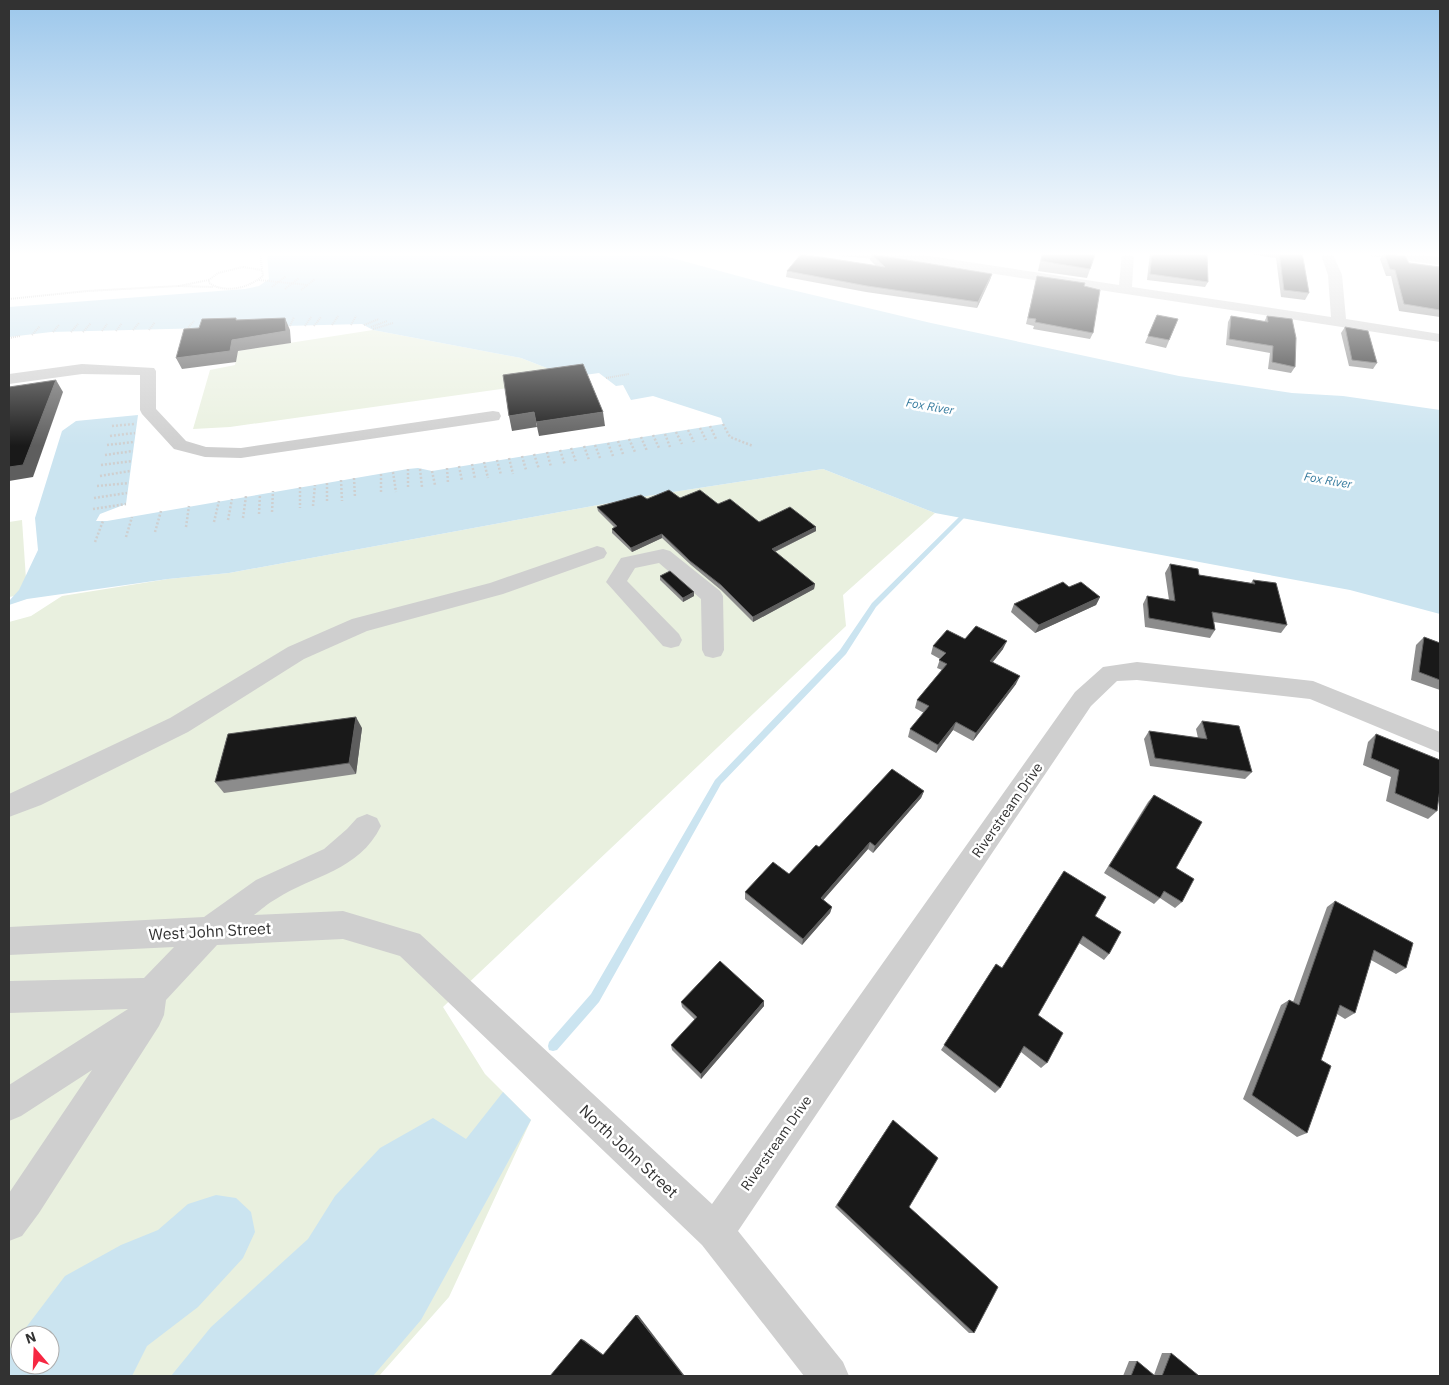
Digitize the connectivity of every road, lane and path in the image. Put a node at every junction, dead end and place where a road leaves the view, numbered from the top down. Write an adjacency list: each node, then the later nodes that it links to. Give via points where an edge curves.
1 (338, 316): 20 (path)
2 (356, 316): 21 (path)
3 (294, 317): 24 (path)
4 (311, 317): 25 (path)
5 (321, 317): 26 (path)
6 (1305, 317): 12 (street)
7 (1339, 317): 12 (street)
8 (379, 319): 22 (path)
9 (194, 320): 27 (path)
10 (387, 321): 15 (path, via 372,328)
11 (156, 322): 29 (path)
12 (1340, 322): 38 (street)
13 (91, 323): 34 (path)
14 (139, 323): 28 (path)
15 (393, 323)
16 (78, 324): 33 (path)
17 (107, 324): 30 (path)
18 (122, 324): 31 (path)
19 (59, 325): 32 (path)
20 (332, 325)
21 (351, 325)
22 (364, 325)
23 (40, 326): 35 (path)
24 (290, 326)
25 (305, 326)
26 (314, 326)
27 (187, 329)
28 (133, 330)
29 (149, 330)
30 (102, 331)
31 (116, 331)
32 (53, 332)
33 (71, 332)
34 (83, 332)
35 (32, 335)
36 (20, 336): 37 (path)
37 (9, 338)
38 (1440, 338)
39 (629, 374): 41 (path)
40 (14, 378): 42 (street); 43 (street, via 82,369 148,371 148,410 180,445 205,452 241,452)
41 (606, 378)
42 (9, 396)
43 (493, 416)
44 (136, 424): 46 (path)
45 (723, 424): 67 (path, via 730,437)
46 (112, 426)
47 (710, 426): 57 (path)
48 (700, 428): 58 (path)
49 (688, 430): 61 (path)
50 (676, 432): 63 (path)
51 (135, 433): 53 (path)
52 (665, 434): 68 (path)
53 (110, 436)
54 (653, 436): 70 (path)
55 (642, 437): 73 (path)
56 (629, 439): 75 (path)
57 (716, 439)
58 (706, 440)
59 (618, 441): 77 (path)
60 (134, 442): 64 (path)
61 (694, 442)
62 (608, 443): 80 (path)
63 (682, 444)
64 (107, 445)
65 (595, 445): 82 (path)
66 (584, 446): 84 (path)
67 (753, 446)
68 (670, 447)
69 (571, 448): 87 (path)
70 (658, 448)
71 (560, 450): 90 (path)
72 (133, 451): 78 (path)
73 (648, 451)
74 (547, 452): 92 (path)
75 (635, 452)
76 (534, 454): 95 (path)
77 (623, 454)
78 (105, 455)
79 (522, 456): 97 (path)
80 (613, 456)
81 (509, 458): 102 (path)
82 (600, 458)
83 (497, 460): 103 (path)
84 (590, 460)
85 (132, 461): 89 (path)
86 (484, 462): 106 (path)
87 (576, 462)
88 (472, 464): 107 (path)
89 (101, 465)
90 (565, 465)
91 (459, 466): 109 (path)
92 (551, 467)
93 (446, 468): 112 (path)
94 (420, 469): 117 (path)
95 (539, 469)
96 (408, 470): 118 (path)
97 (526, 470)
98 (130, 471): 104 (path)
99 (432, 471): 114 (path)
100 (393, 472): 120 (path)
101 (381, 474): 123 (path)
102 (513, 474)
103 (501, 475)
104 (100, 476)
105 (354, 478): 126 (path)
106 (488, 478)
107 (474, 479)
108 (341, 480): 129 (path)
109 (462, 481)
110 (129, 482): 115 (path)
111 (328, 482): 130 (path)
112 (448, 484)
113 (314, 485): 133 (path)
114 (434, 485)
115 (97, 486)
116 (300, 487): 134 (path)
117 (422, 487)
118 (408, 489)
119 (273, 491): 137 (path)
120 (396, 492)
121 (127, 493): 125 (path)
122 (260, 494): 138 (path)
123 (381, 494)
124 (246, 496): 140 (path)
125 (94, 498)
126 (355, 498)
127 (232, 499): 141 (path)
128 (219, 501): 143 (path)
129 (342, 501)
130 (327, 503)
131 (126, 504): 135 (path)
132 (189, 506): 144 (path)
133 (313, 506)
134 (300, 508)
135 (92, 509)
136 (161, 512): 145 (path)
137 (272, 512)
138 (259, 514)
139 (132, 517): 146 (path)
140 (242, 518)
141 (228, 520)
142 (103, 521): 147 (path)
143 (214, 522)
144 (186, 526)
145 (155, 532)
146 (126, 537)
147 (95, 542)
148 (597, 553): 152 (street, via 496,589 360,625 296,653 179,725 32,798)
149 (671, 640): 150 (street, via 616,582 628,563 663,556 712,596)
150 (713, 650)
151 (1440, 743): 161 (street, Riverstream Drive, via 1312,690 1137,671 1111,674 1083,699)
152 (9, 806)
153 (367, 826): 154 (street, via 334,858 266,889)
154 (211, 930): 155 (street, West John Street); 156 (street, West John Street, via 343,925); 158 (street)
155 (9, 941)
156 (409, 944): 161 (street, North John Street)
157 (9, 997): 158 (street)
158 (150, 1004): 159 (street); 160 (street)
159 (9, 1104)
160 (9, 1223)
161 (715, 1232): 162 (street, North John Street)
162 (829, 1376)

